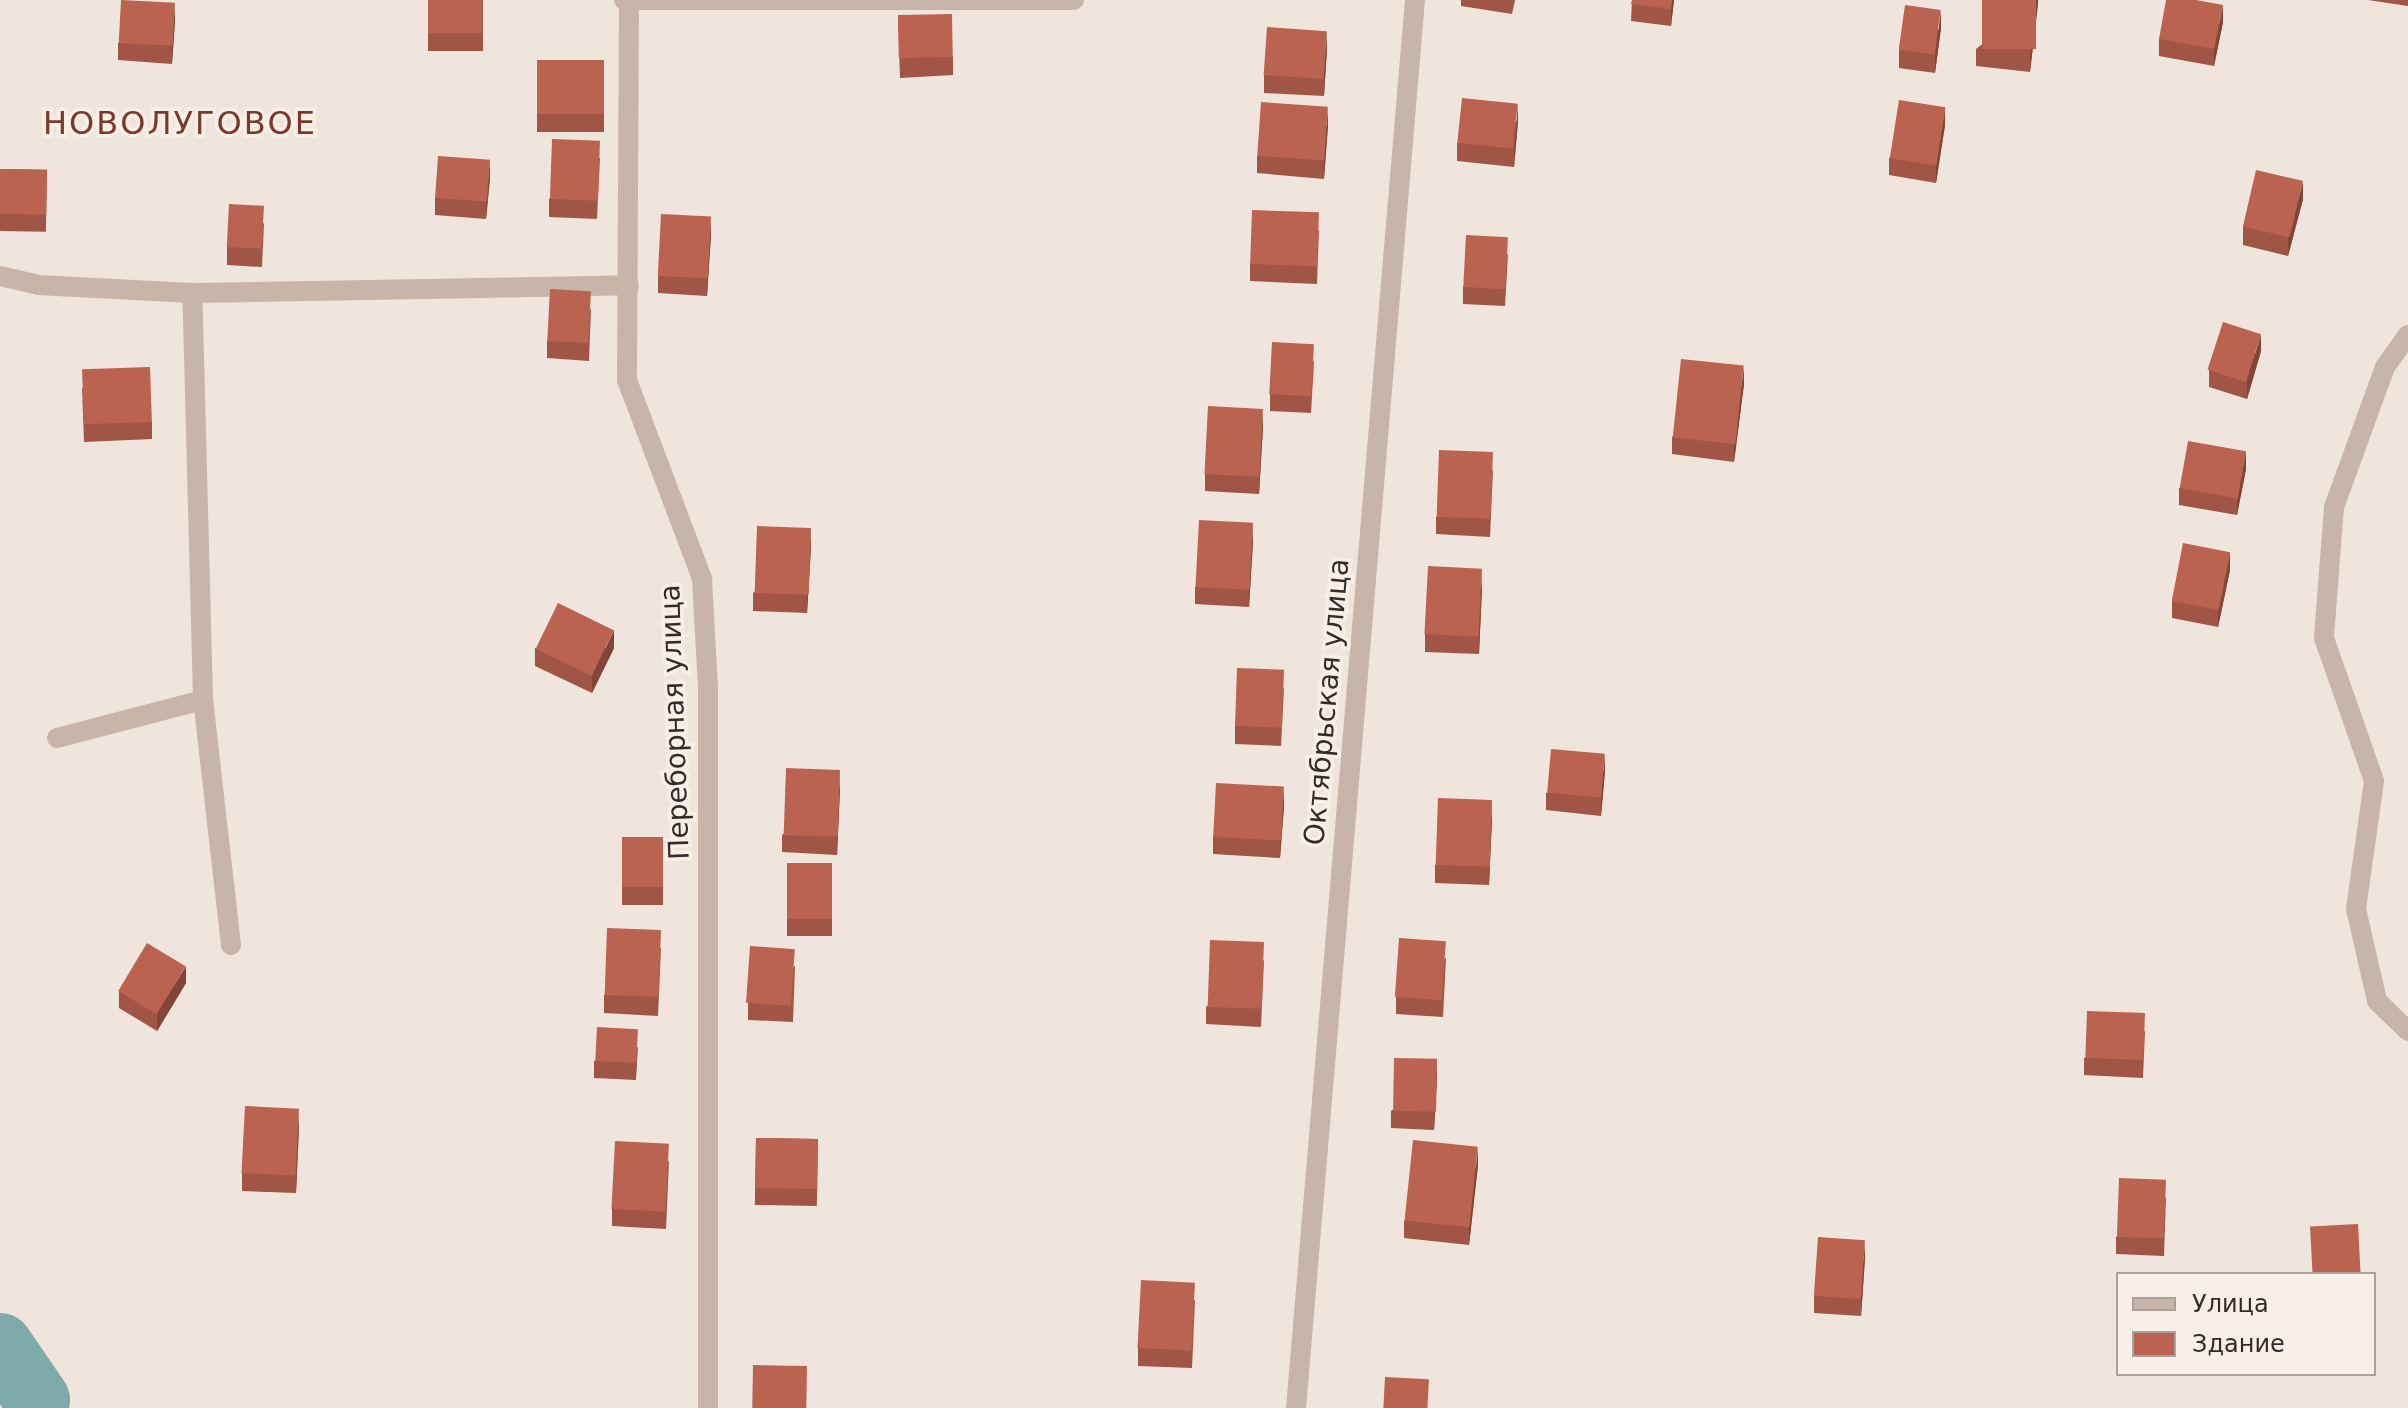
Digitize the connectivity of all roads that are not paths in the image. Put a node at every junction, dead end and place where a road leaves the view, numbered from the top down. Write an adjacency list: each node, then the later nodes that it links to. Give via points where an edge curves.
1 (1074, 0): 3 (street)
2 (1415, 0): 13 (street, Октябрьская улица)
3 (627, 1): 5 (street, Переборная улица)
4 (0, 276): 6 (street, via 38,285)
5 (629, 285): 6 (street); 12 (street, Переборная улица, via 627,380 702,579 708,686)
6 (192, 293): 8 (street)
7 (2408, 335): 11 (street, via 2385,367 2334,507 2324,638 2374,781 2356,909 2377,1001)
8 (203, 700): 9 (street); 10 (street)
9 (57, 738)
10 (231, 945)
11 (2408, 1031)
12 (708, 1408)
13 (1296, 1408)

